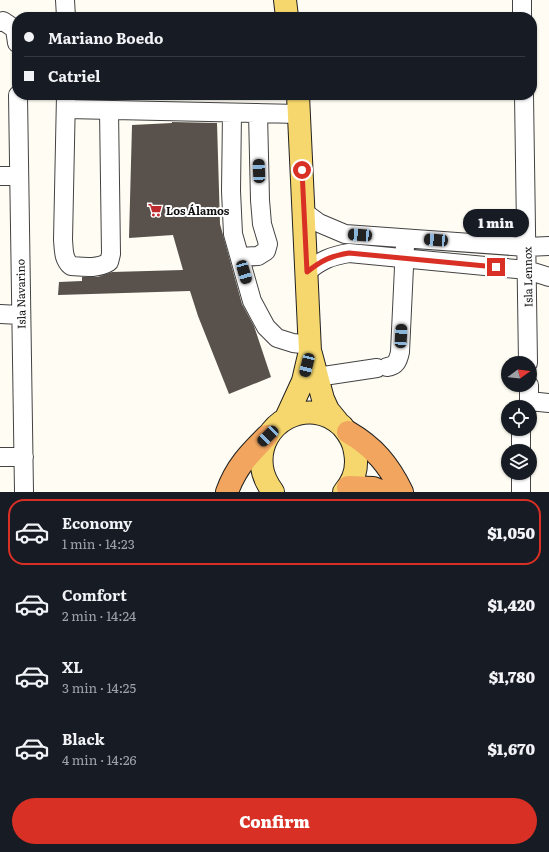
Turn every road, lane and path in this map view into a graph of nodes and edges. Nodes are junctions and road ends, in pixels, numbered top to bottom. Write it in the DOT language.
graph roads {
  1 [pos="66,0"];
  2 [pos="285,0"];
  3 [pos="295,0"];
  4 [pos="522,0"];
  5 [pos="66,12"];
  6 [pos="286,12"];
  7 [pos="296,12"];
  8 [pos="522,12"];
  9 [pos="18,100"];
  10 [pos="524,100"];
  11 [pos="66,102"];
  12 [pos="298,105"];
  13 [pos="109,110"];
  14 [pos="232,113"];
  15 [pos="258,113"];
  16 [pos="0,176"];
  17 [pos="18,176"];
  18 [pos="304,212"];
  19 [pos="406,238"];
  20 [pos="549,246"];
  21 [pos="526,247"];
  22 [pos="240,257"];
  23 [pos="404,257"];
  24 [pos="527,270"];
  25 [pos="307,272"];
  26 [pos="549,277"];
  27 [pos="0,314"];
  28 [pos="20,315"];
  29 [pos="310,348"];
  30 [pos="528,356"];
  31 [pos="317,377"];
  32 [pos="528,398"];
  33 [pos="549,403"];
  34 [pos="286,418"];
  35 [pos="342,427"];
  36 [pos="268,436"];
  37 [pos="0,457"];
  38 [pos="24,457"];
  39 [pos="521,480"];
  40 [pos="346,490"];
  41 [pos="24,492"];
  42 [pos="227,492"];
  43 [pos="273,492"];
  44 [pos="383,492"];
  45 [pos="402,492"];
  46 [pos="521,492"];
  1 -- 5 [label="street"];
  2 -- 6 [label="main road"];
  3 -- 7 [label="main road"];
  4 -- 8 [label="street"];
  9 -- 17 [label="street, Isla Navarino"];
  10 -- 21 [label="street, Isla Lennox"];
  11 -- 13 [label="street"];
  11 -- 13 [label="street"];
  12 -- 15 [label="street"];
  12 -- 18 [label="main road"];
  13 -- 14 [label="street"];
  14 -- 15 [label="street"];
  14 -- 22 [label="street"];
  15 -- 22 [label="street"];
  16 -- 17 [label="street"];
  17 -- 28 [label="street, Isla Navarino"];
  18 -- 19 [label="street"];
  18 -- 25 [label="main road"];
  19 -- 21 [label="street"];
  19 -- 23 [label="street"];
  20 -- 21 [label="street"];
  21 -- 24 [label="street, Isla Lennox"];
  22 -- 29 [label="street"];
  23 -- 24 [label="street"];
  23 -- 25 [label="street"];
  23 -- 31 [label="street"];
  24 -- 26 [label="street"];
  24 -- 30 [label="street, Isla Lennox"];
  25 -- 29 [label="main road"];
  27 -- 28 [label="street"];
  28 -- 38 [label="street, Isla Navarino"];
  29 -- 31 [label="main road"];
  29 -- 34 [label="main road"];
  31 -- 35 [label="main road"];
  32 -- 33 [label="street"];
  34 -- 35 [label="main road"];
  34 -- 36 [label="main road"];
  35 -- 40 [label="main road"];
  35 -- 45 [label="highway"];
  36 -- 42 [label="highway"];
  36 -- 43 [label="main road"];
  37 -- 38 [label="street"];
  38 -- 41 [label="street, Isla Navarino"];
  39 -- 46 [label="street"];
  40 -- 44 [label="highway"];
}
